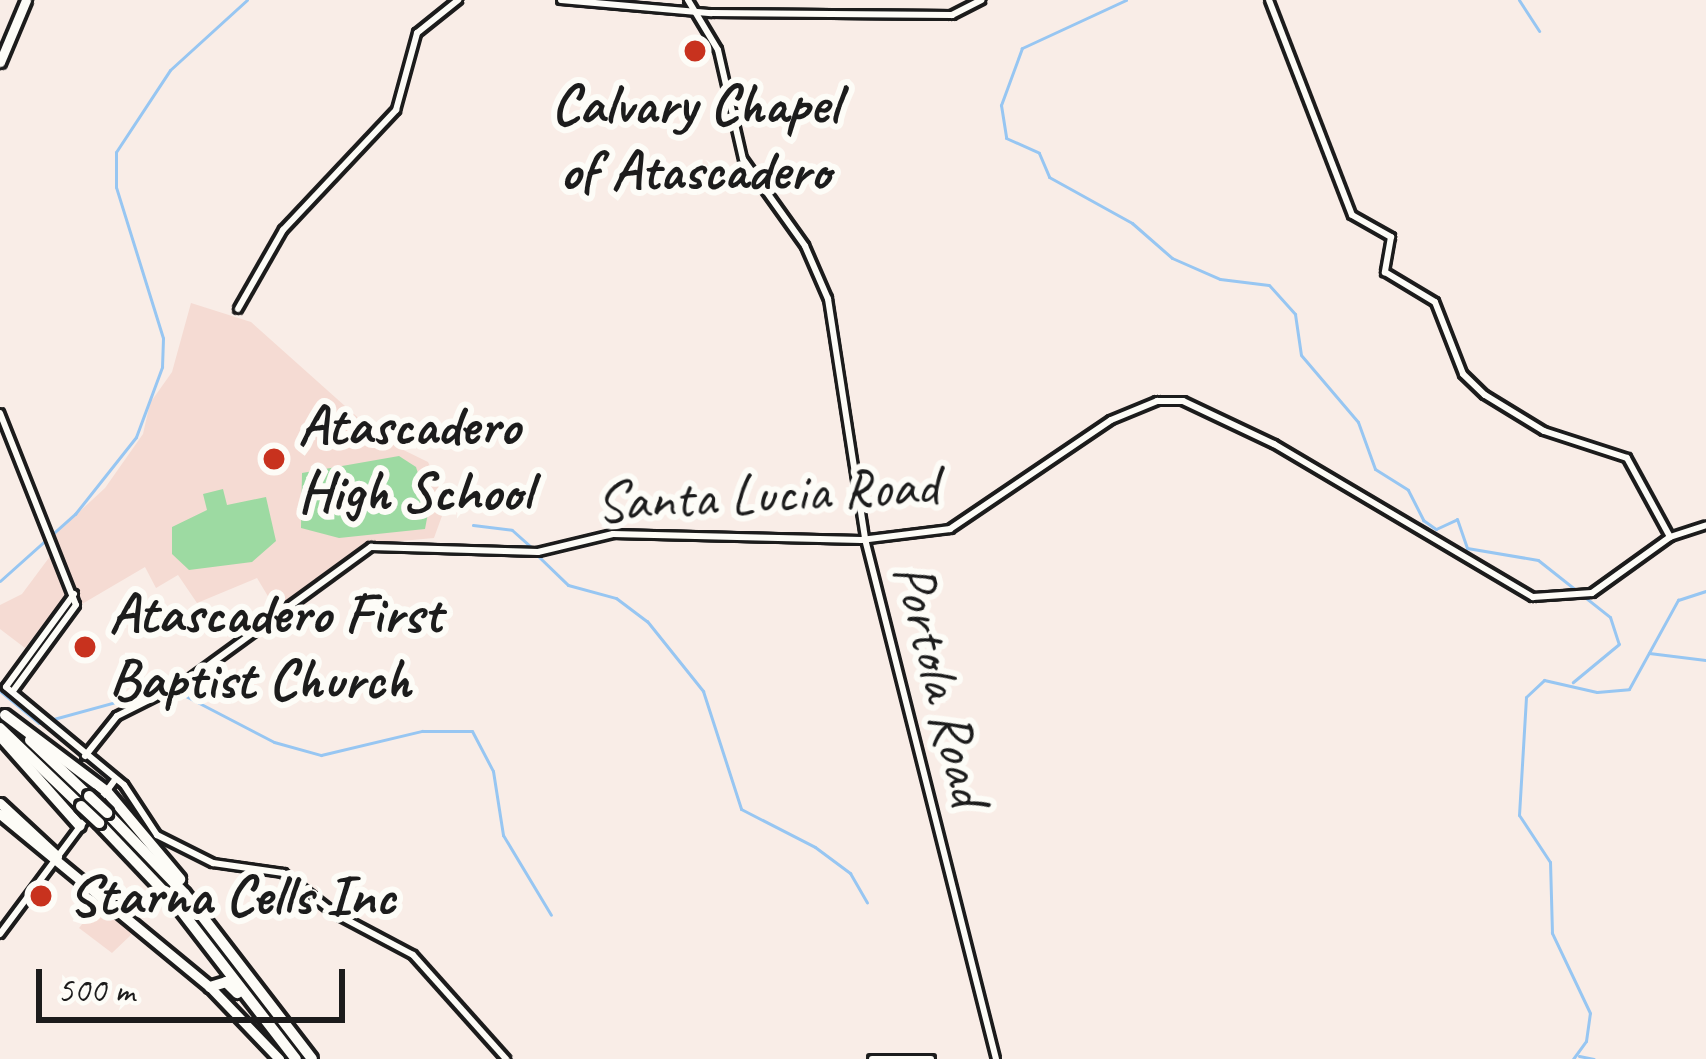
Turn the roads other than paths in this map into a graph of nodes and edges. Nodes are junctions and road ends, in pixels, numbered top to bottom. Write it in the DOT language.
graph roads {
  1 [pos="26,0"];
  2 [pos="458,0"];
  3 [pos="561,0"];
  4 [pos="688,0"];
  5 [pos="981,0"];
  6 [pos="1268,0"];
  7 [pos="693,11"];
  8 [pos="0,62"];
  9 [pos="238,309"];
  10 [pos="0,413"];
  11 [pos="1706,525"];
  12 [pos="1670,537"];
  13 [pos="865,539"];
  14 [pos="2,713"];
  15 [pos="0,732"];
  16 [pos="86,756"];
  17 [pos="110,786"];
  18 [pos="85,801"];
  19 [pos="0,802"];
  20 [pos="0,814"];
  21 [pos="102,818"];
  22 [pos="80,826"];
  23 [pos="57,856"];
  24 [pos="204,917"];
  25 [pos="0,931"];
  26 [pos="210,987"];
  27 [pos="260,1014"];
  28 [pos="279,1059"];
  29 [pos="296,1059"];
  30 [pos="312,1059"];
  31 [pos="506,1059"];
  32 [pos="872,1059"];
  33 [pos="931,1059"];
  34 [pos="996,1059"];
  1 -- 8 [label="main road"];
  2 -- 9 [label="street"];
  3 -- 7 [label="street"];
  4 -- 7 [label="street, Portola Road"];
  5 -- 7 [label="street"];
  6 -- 12 [label="street"];
  7 -- 13 [label="street, Portola Road"];
  10 -- 16 [label="street"];
  11 -- 12 [label="street, Santa Lucia Road"];
  12 -- 13 [label="street, Santa Lucia Road"];
  13 -- 16 [label="street, Santa Lucia Road"];
  13 -- 34 [label="street, Portola Road"];
  14 -- 17 [label="highway"];
  14 -- 18 [label="highway"];
  15 -- 18 [label="highway"];
  15 -- 22 [label="highway"];
  16 -- 17 [label="street"];
  17 -- 22 [label="street"];
  17 -- 24 [label="highway"];
  17 -- 31 [label="street"];
  18 -- 21 [label="highway, bridge"];
  19 -- 23 [label="main road"];
  20 -- 23 [label="main road"];
  21 -- 24 [label="highway"];
  21 -- 27 [label="highway"];
  22 -- 23 [label="street"];
  23 -- 25 [label="street"];
  23 -- 26 [label="main road"];
  24 -- 30 [label="highway"];
  26 -- 27 [label="highway"];
  26 -- 28 [label="main road"];
  27 -- 29 [label="highway"];
  32 -- 33 [label="street"];
}
